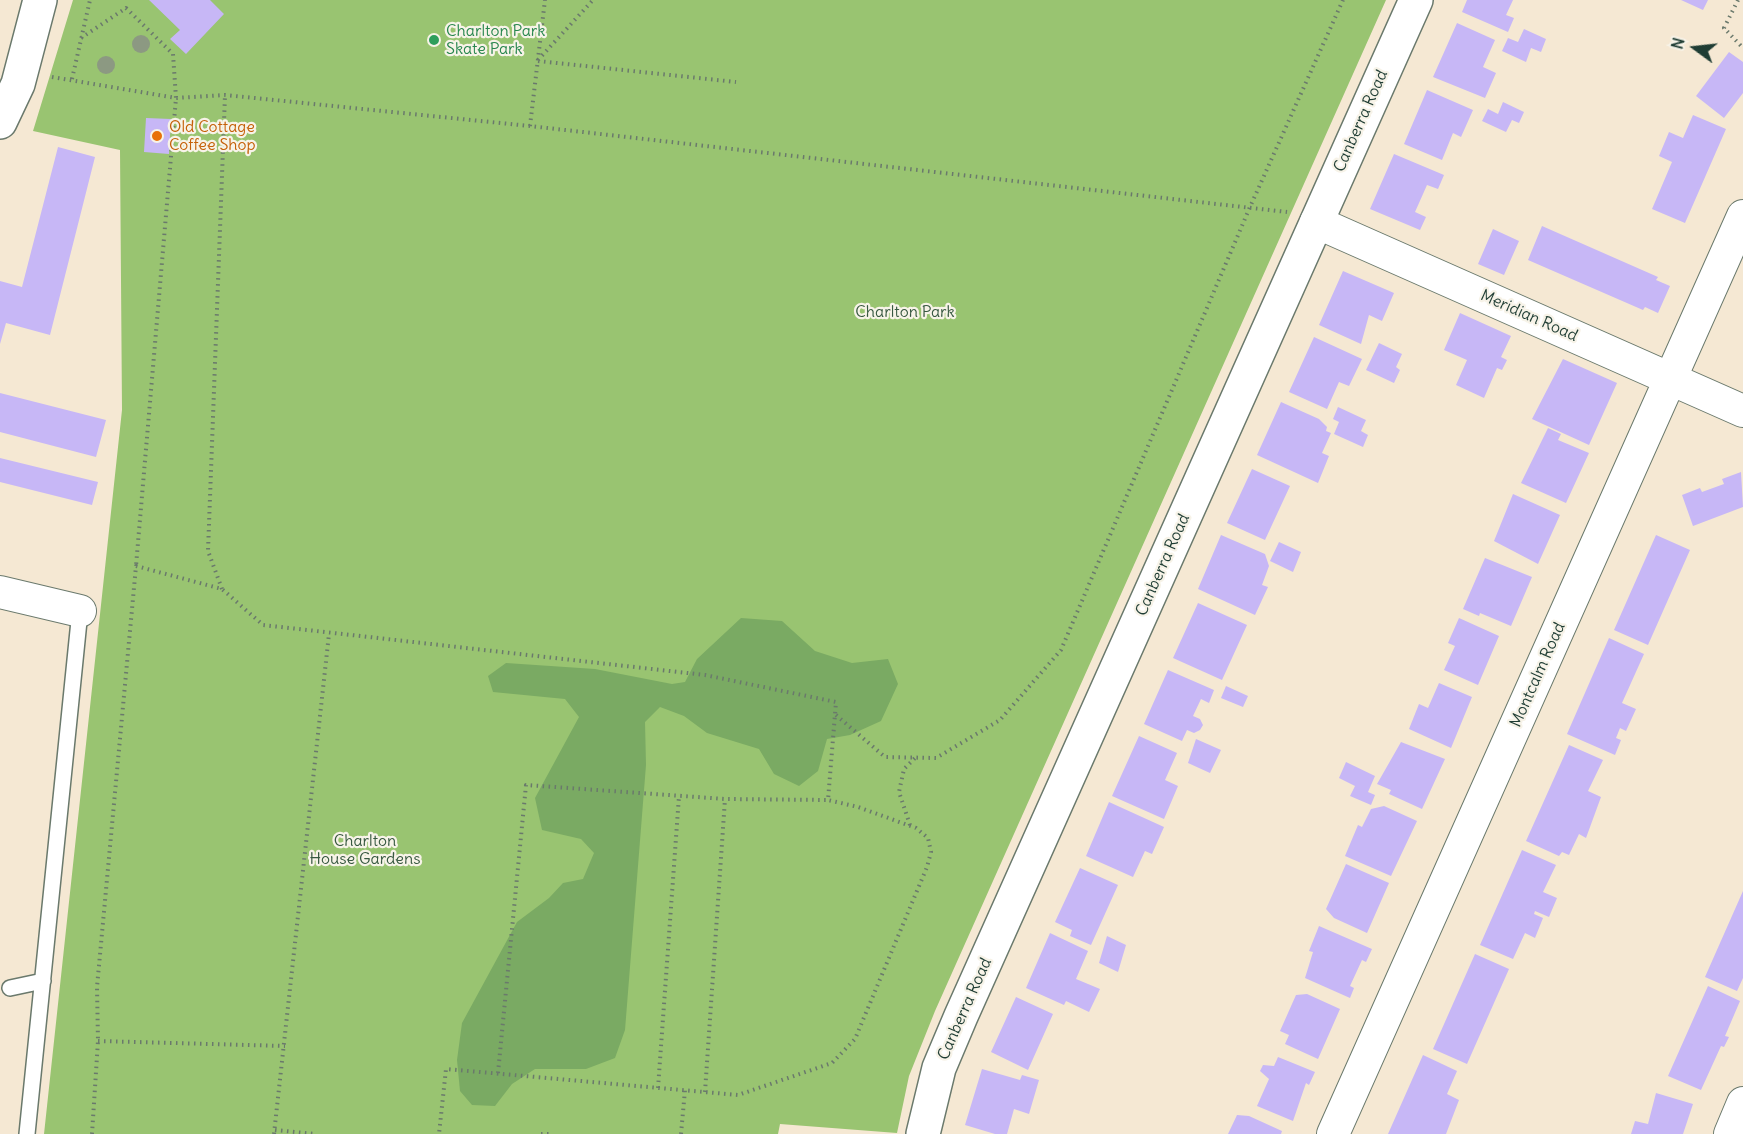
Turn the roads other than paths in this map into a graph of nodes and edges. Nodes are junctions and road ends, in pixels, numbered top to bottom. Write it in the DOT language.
graph roads {
  1 [pos="40,0"];
  2 [pos="1416,0"];
  3 [pos="21,79"];
  4 [pos="0,122"];
  5 [pos="1743,216"];
  6 [pos="1306,218"];
  7 [pos="1671,378"];
  8 [pos="1743,411"];
  9 [pos="0,592"];
  10 [pos="80,612"];
  11 [pos="43,981"];
  12 [pos="10,988"];
  13 [pos="1743,1103"];
  14 [pos="27,1134"];
  15 [pos="923,1134"];
  16 [pos="1333,1134"];
  17 [pos="1730,1134"];
  1 -- 3 [label="street"];
  2 -- 6 [label="street, Canberra Road"];
  3 -- 4 [label="street"];
  5 -- 7 [label="street, Montcalm Road"];
  6 -- 7 [label="street, Meridian Road"];
  6 -- 15 [label="street, Canberra Road"];
  7 -- 8 [label="street, Meridian Road"];
  7 -- 16 [label="street, Montcalm Road"];
  9 -- 10 [label="street"];
  10 -- 11 [label="lane"];
  11 -- 12 [label="lane"];
  11 -- 14 [label="lane"];
  13 -- 17 [label="street"];
}
